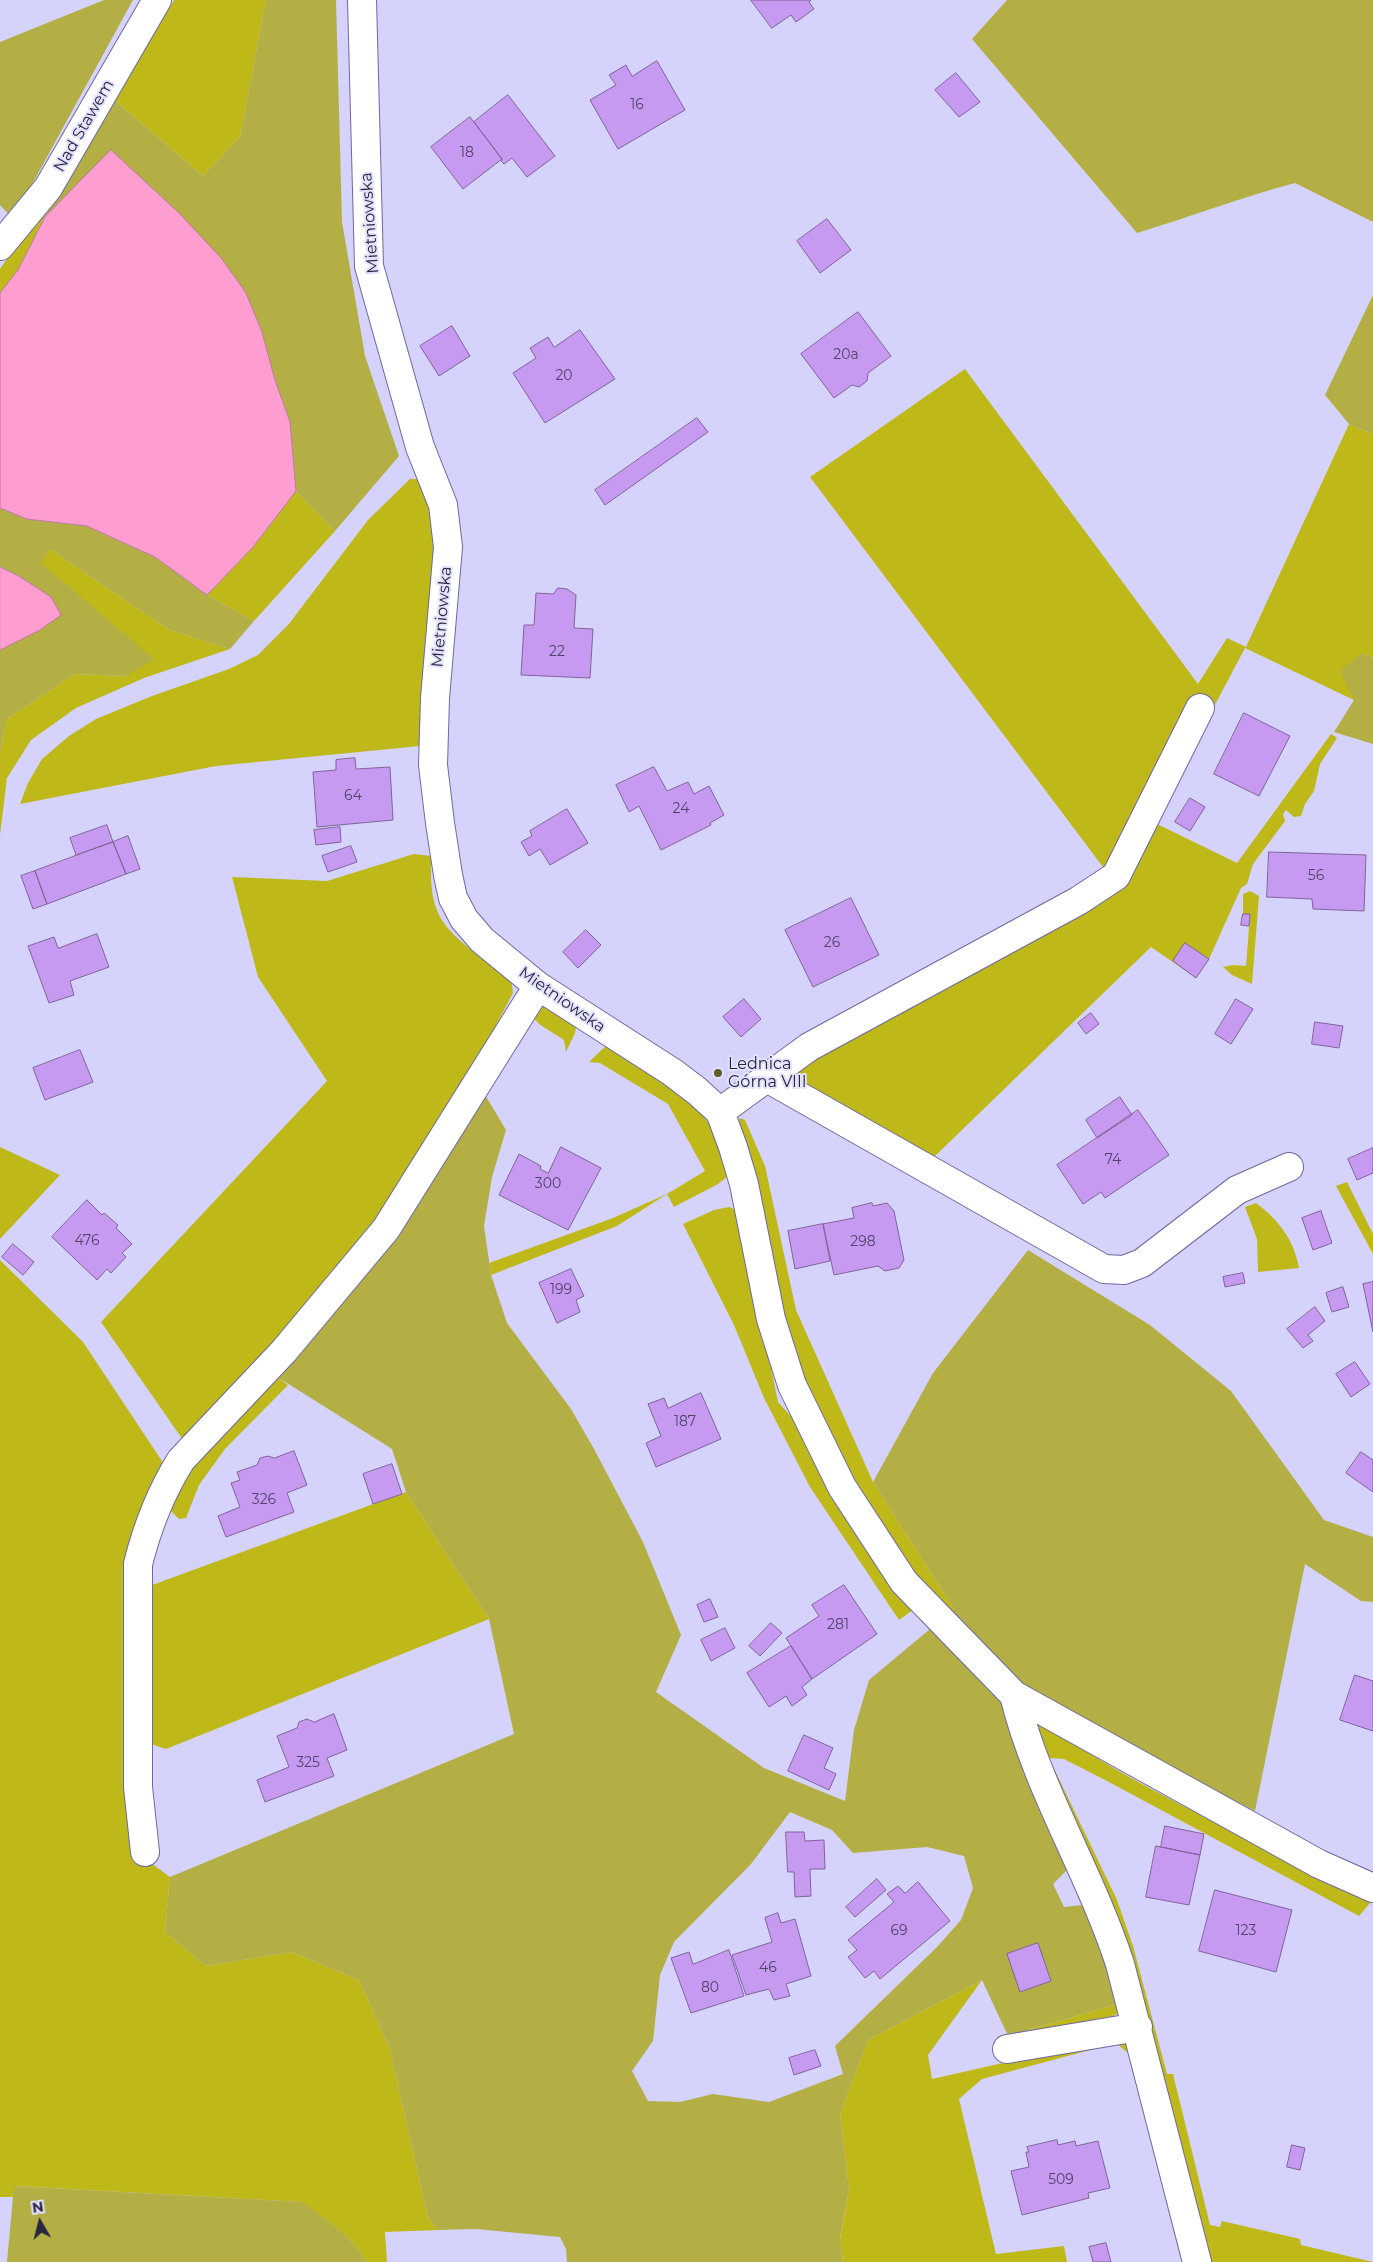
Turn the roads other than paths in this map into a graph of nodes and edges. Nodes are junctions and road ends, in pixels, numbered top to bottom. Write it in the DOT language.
graph roads {
  1 [pos="157,0"];
  2 [pos="362,0"];
  3 [pos="0,246"];
  4 [pos="1200,708"];
  5 [pos="538,986"];
  6 [pos="767,1078"];
  7 [pos="720,1112"];
  8 [pos="1289,1167"];
  9 [pos="1014,1695"];
  10 [pos="145,1852"];
  11 [pos="1373,1888"];
  12 [pos="1138,2027"];
  13 [pos="1007,2049"];
  14 [pos="1197,2262"];
  1 -- 3 [label="street, Nad Stawem"];
  2 -- 5 [label="street, Mietniowska"];
  4 -- 6 [label="street"];
  5 -- 7 [label="street, Mietniowska"];
  5 -- 10 [label="street"];
  6 -- 7 [label="street"];
  6 -- 8 [label="street"];
  7 -- 9 [label="street"];
  9 -- 11 [label="street"];
  9 -- 12 [label="street"];
  12 -- 13 [label="street"];
  12 -- 14 [label="street"];
}
